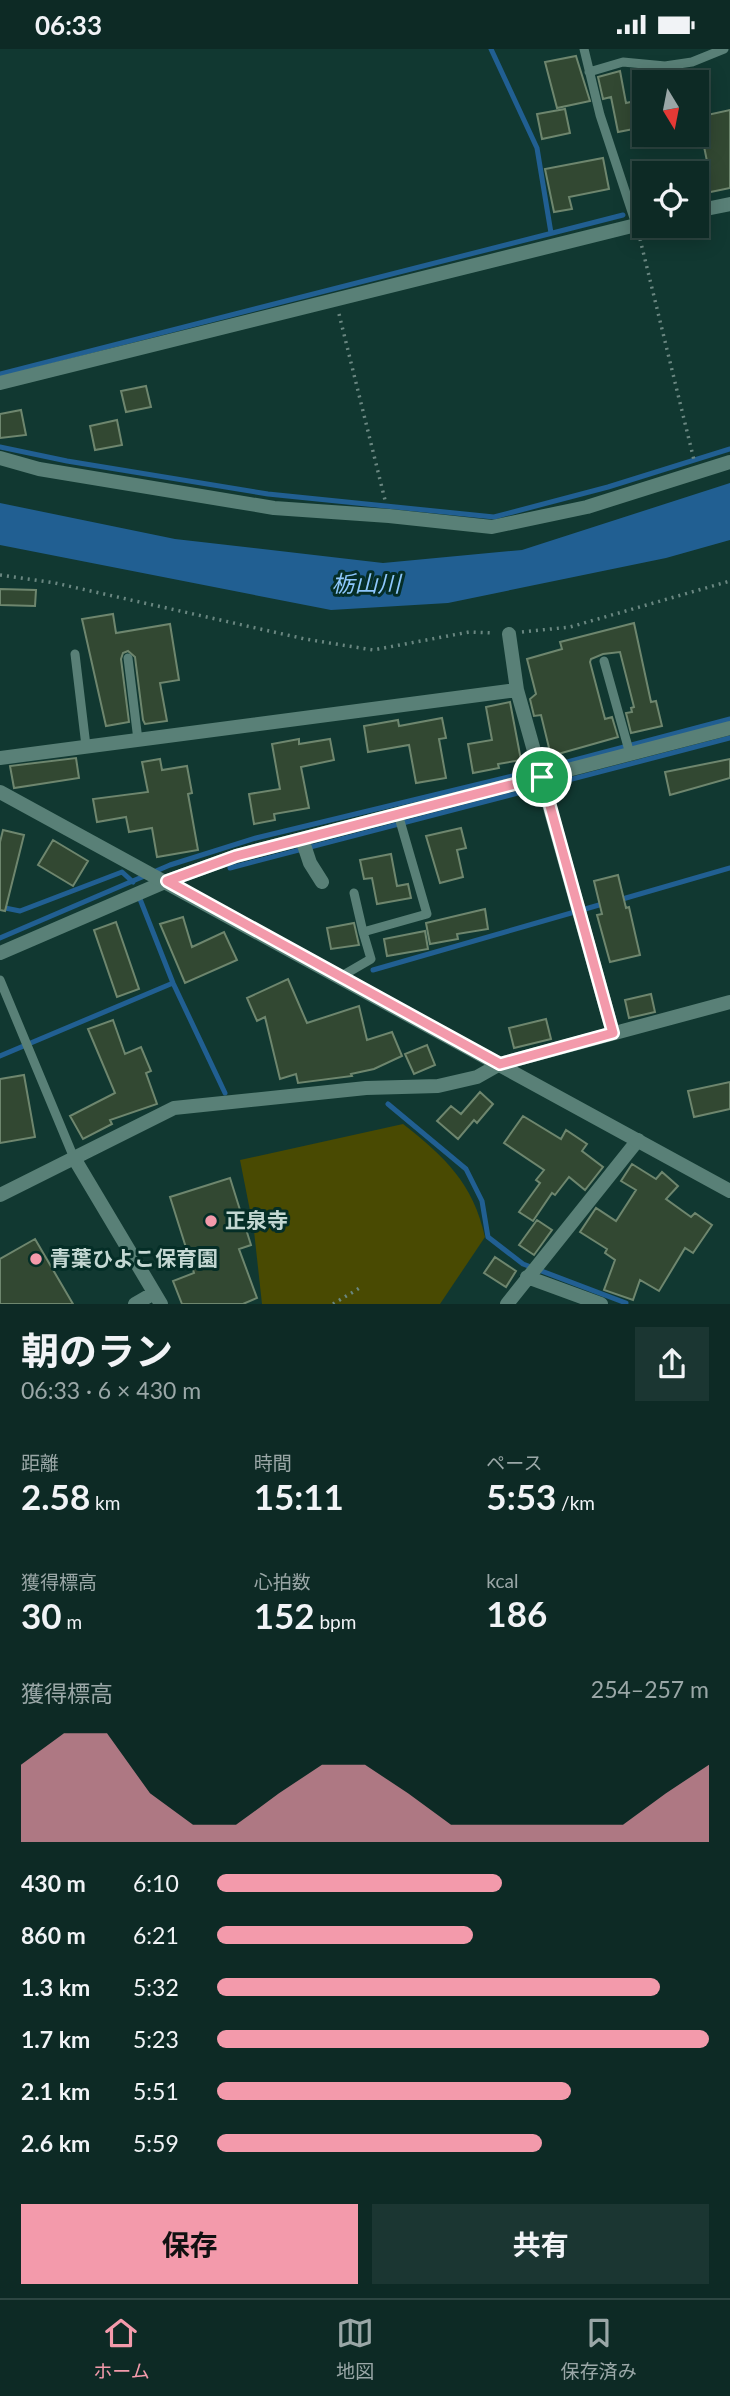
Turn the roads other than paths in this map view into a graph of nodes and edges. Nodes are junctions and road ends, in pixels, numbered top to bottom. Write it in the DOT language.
graph roads {
  1 [pos="584,49"];
  2 [pos="724,49"];
  3 [pos="589,72"];
  4 [pos="632,201"];
  5 [pos="730,204"];
  6 [pos="709,208"];
  7 [pos="632,225"];
  8 [pos="0,383"];
  9 [pos="0,458"];
  10 [pos="730,462"];
  11 [pos="509,634"];
  12 [pos="75,654"];
  13 [pos="128,658"];
  14 [pos="604,661"];
  15 [pos="517,690"];
  16 [pos="730,728"];
  17 [pos="138,740"];
  18 [pos="86,746"];
  19 [pos="631,754"];
  20 [pos="0,758"];
  21 [pos="541,773"];
  22 [pos="0,792"];
  23 [pos="0,802"];
  24 [pos="398,814"];
  25 [pos="302,839"];
  26 [pos="167,881"];
  27 [pos="322,882"];
  28 [pos="354,893"];
  29 [pos="363,932"];
  30 [pos="0,953"];
  31 [pos="340,977"];
  32 [pos="0,980"];
  33 [pos="730,1002"];
  34 [pos="613,1033"];
  35 [pos="500,1064"];
  36 [pos="638,1140"];
  37 [pos="74,1158"];
  38 [pos="730,1191"];
  39 [pos="0,1195"];
  40 [pos="527,1277"];
  41 [pos="157,1299"];
  42 [pos="135,1304"];
  43 [pos="507,1304"];
  44 [pos="601,1304"];
  1 -- 3 [label="lane"];
  2 -- 3 [label="lane"];
  3 -- 4 [label="lane"];
  5 -- 6 [label="street"];
  7 -- 8 [label="street"];
  9 -- 10 [label="street"];
  11 -- 15 [label="street"];
  12 -- 18 [label="lane"];
  13 -- 17 [label="lane"];
  14 -- 19 [label="lane"];
  15 -- 17 [label="street"];
  15 -- 21 [label="street"];
  16 -- 19 [label="street"];
  17 -- 18 [label="street"];
  18 -- 20 [label="street"];
  19 -- 21 [label="street"];
  21 -- 24 [label="street"];
  21 -- 34 [label="street"];
  22 -- 23 [label="lane"];
  22 -- 26 [label="street"];
  24 -- 25 [label="street"];
  24 -- 29 [label="lane"];
  25 -- 26 [label="street"];
  25 -- 27 [label="street"];
  26 -- 30 [label="street"];
  26 -- 31 [label="street"];
  28 -- 29 [label="lane"];
  29 -- 31 [label="lane"];
  31 -- 35 [label="street"];
  32 -- 37 [label="lane"];
  33 -- 34 [label="street"];
  34 -- 35 [label="street"];
  35 -- 36 [label="street"];
  35 -- 37 [label="street"];
  36 -- 38 [label="street"];
  36 -- 40 [label="street"];
  37 -- 39 [label="street"];
  37 -- 41 [label="street"];
  40 -- 43 [label="street"];
  40 -- 44 [label="street"];
  41 -- 42 [label="street"];
}
